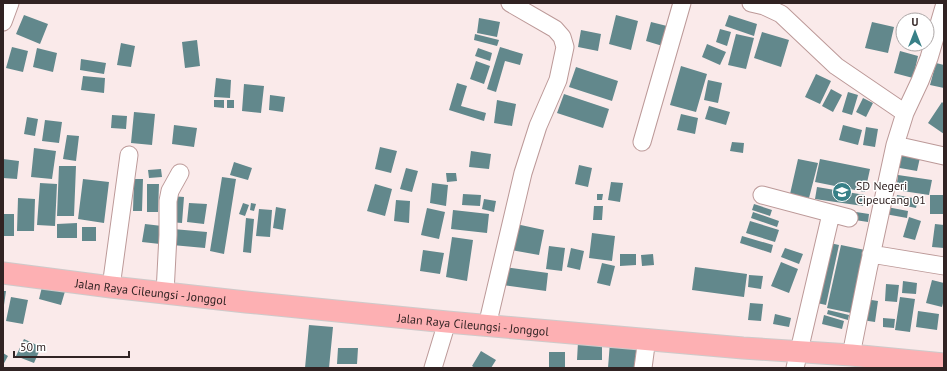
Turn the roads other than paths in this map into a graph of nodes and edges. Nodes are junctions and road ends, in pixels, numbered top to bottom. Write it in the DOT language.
graph roads {
  1 [pos="10,3"];
  2 [pos="510,3"];
  3 [pos="682,3"];
  4 [pos="751,3"];
  5 [pos="944,7"];
  6 [pos="3,22"];
  7 [pos="905,114"];
  8 [pos="642,142"];
  9 [pos="895,145"];
  10 [pos="129,155"];
  11 [pos="944,156"];
  12 [pos="180,173"];
  13 [pos="762,195"];
  14 [pos="830,214"];
  15 [pos="849,218"];
  16 [pos="871,254"];
  17 [pos="944,266"];
  18 [pos="3,273"];
  19 [pos="111,287"];
  20 [pos="165,293"];
  21 [pos="447,322"];
  22 [pos="487,326"];
  23 [pos="647,338"];
  24 [pos="852,355"];
  25 [pos="796,360"];
  26 [pos="944,364"];
  27 [pos="434,368"];
  28 [pos="644,368"];
  1 -- 6 [label="street"];
  2 -- 22 [label="street"];
  3 -- 8 [label="street"];
  4 -- 7 [label="street"];
  5 -- 7 [label="street"];
  7 -- 9 [label="street"];
  9 -- 11 [label="street"];
  9 -- 16 [label="street"];
  10 -- 19 [label="street"];
  12 -- 20 [label="street"];
  13 -- 14 [label="street"];
  14 -- 15 [label="street"];
  14 -- 25 [label="street"];
  16 -- 17 [label="street"];
  16 -- 24 [label="street"];
  18 -- 19 [label="main road, Jalan Raya Cileungsi - Jonggol"];
  19 -- 20 [label="main road, Jalan Raya Cileungsi - Jonggol"];
  20 -- 21 [label="main road, Jalan Raya Cileungsi - Jonggol"];
  21 -- 22 [label="main road, Jalan Raya Cileungsi - Jonggol"];
  21 -- 27 [label="street"];
  22 -- 23 [label="main road, Jalan Raya Cileungsi - Jonggol"];
  23 -- 25 [label="main road, Jalan Raya Cileungsi - Jonggol"];
  23 -- 28 [label="street"];
  24 -- 25 [label="main road, Jalan Raya Cileungsi - Jonggol"];
  24 -- 26 [label="main road, Jalan Raya Cileungsi - Jonggol"];
}
